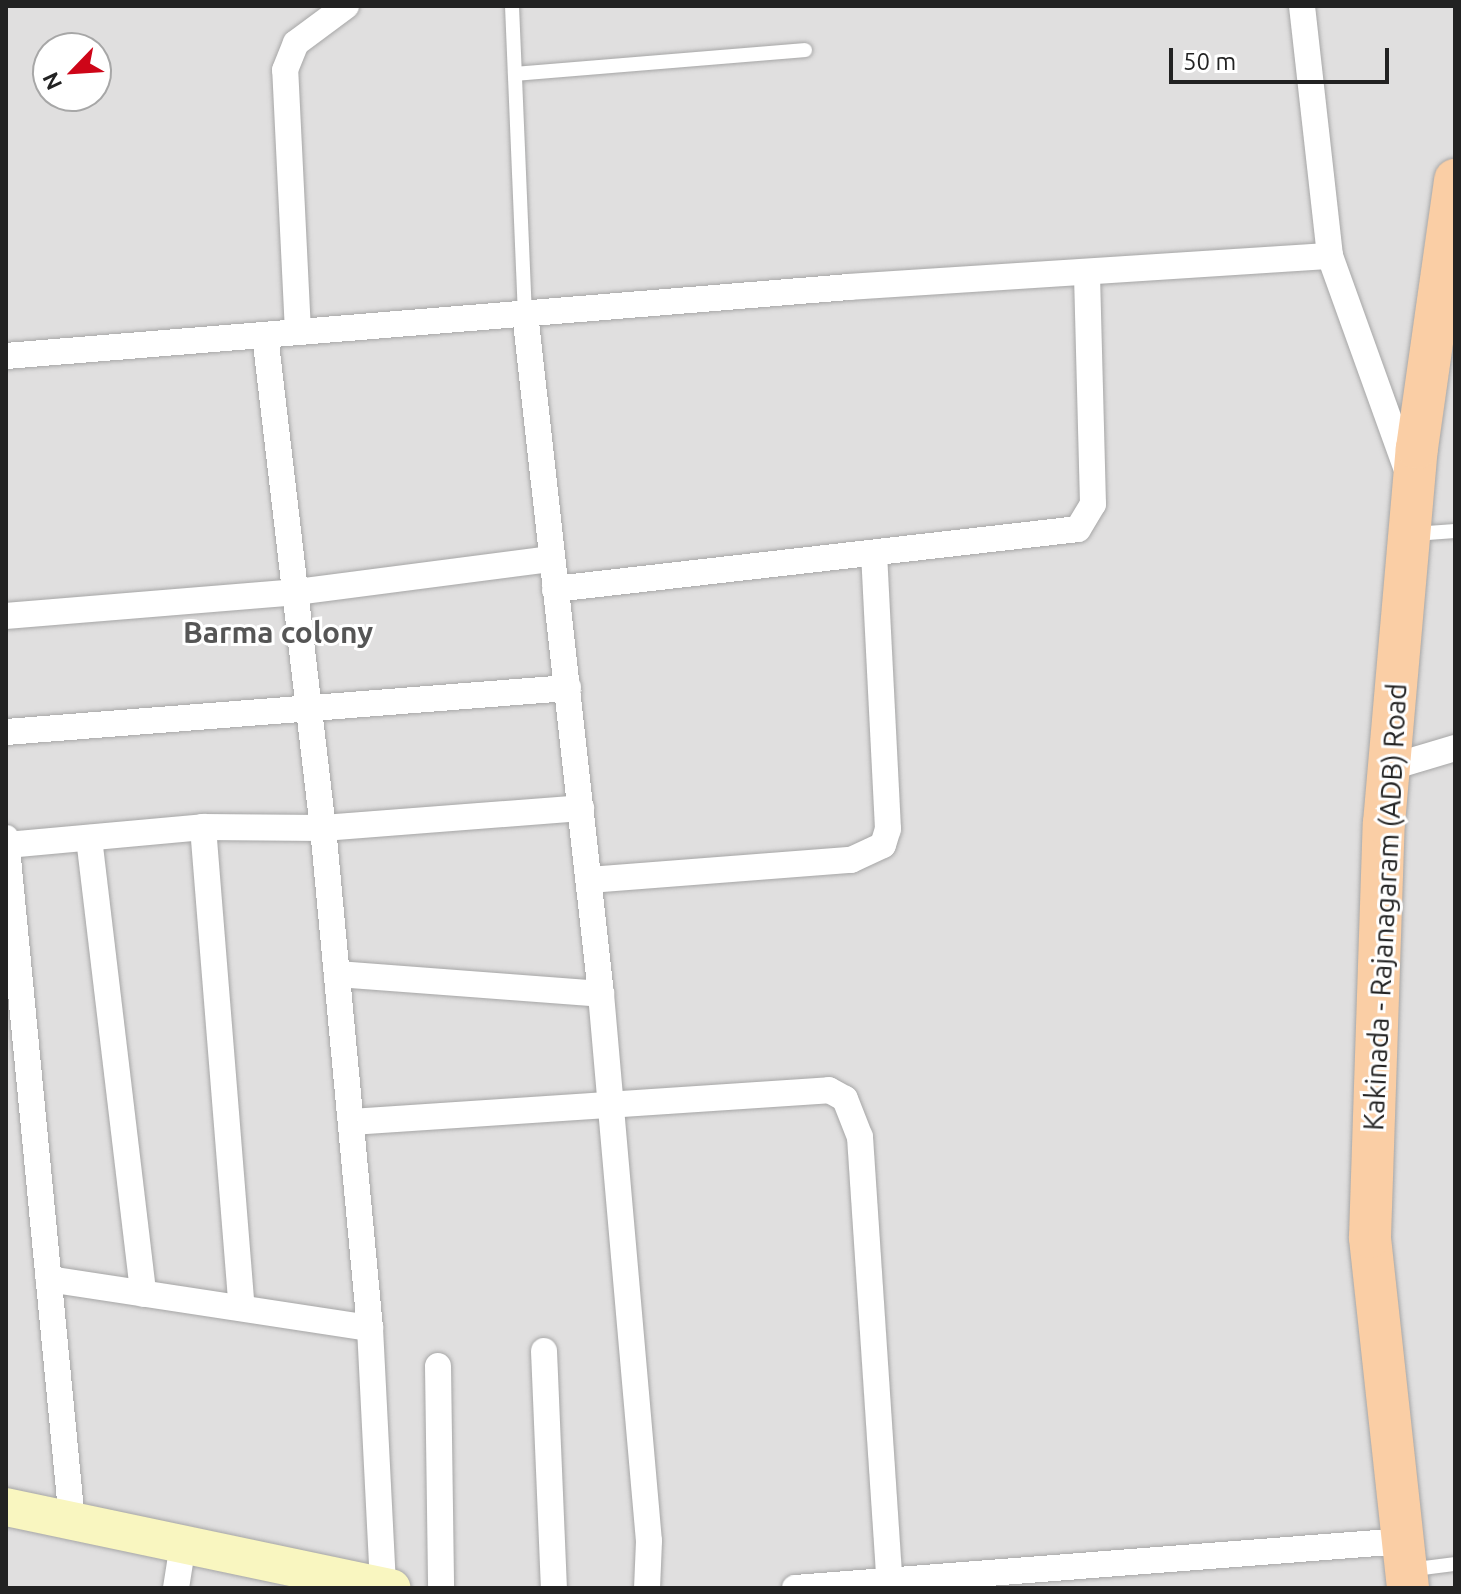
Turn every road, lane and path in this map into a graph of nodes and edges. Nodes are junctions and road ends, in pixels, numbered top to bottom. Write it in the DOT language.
graph roads {
  1 [pos="346,6"];
  2 [pos="512,6"];
  3 [pos="1302,6"];
  4 [pos="805,50"];
  5 [pos="515,74"];
  6 [pos="1455,180"];
  7 [pos="1330,256"];
  8 [pos="1087,272"];
  9 [pos="525,313"];
  10 [pos="298,332"];
  11 [pos="265,335"];
  12 [pos="6,356"];
  13 [pos="1414,488"];
  14 [pos="1455,531"];
  15 [pos="1410,534"];
  16 [pos="874,555"];
  17 [pos="552,559"];
  18 [pos="555,589"];
  19 [pos="297,592"];
  20 [pos="6,616"];
  21 [pos="568,688"];
  22 [pos="311,705"];
  23 [pos="6,732"];
  24 [pos="1455,748"];
  25 [pos="1388,768"];
  26 [pos="581,808"];
  27 [pos="203,827"];
  28 [pos="323,828"];
  29 [pos="6,838"];
  30 [pos="89,838"];
  31 [pos="7,845"];
  32 [pos="589,880"];
  33 [pos="337,974"];
  34 [pos="601,994"];
  35 [pos="611,1102"];
  36 [pos="351,1122"];
  37 [pos="49,1279"];
  38 [pos="143,1294"];
  39 [pos="242,1307"];
  40 [pos="370,1328"];
  41 [pos="544,1351"];
  42 [pos="438,1366"];
  43 [pos="6,1507"];
  44 [pos="72,1521"];
  45 [pos="183,1544"];
  46 [pos="1455,1564"];
  47 [pos="1405,1567"];
  48 [pos="889,1577"];
  49 [pos="388,1587"];
  50 [pos="176,1588"];
  51 [pos="441,1588"];
  52 [pos="554,1588"];
  53 [pos="647,1588"];
  54 [pos="795,1588"];
  1 -- 10 [label="street"];
  2 -- 5 [label="lane"];
  3 -- 7 [label="street"];
  4 -- 5 [label="lane"];
  5 -- 9 [label="lane"];
  6 -- 13 [label="main road, Kakinada - Rajanagaram (ADB) Road"];
  7 -- 8 [label="street"];
  7 -- 13 [label="street"];
  8 -- 9 [label="street"];
  8 -- 16 [label="street"];
  9 -- 10 [label="street"];
  9 -- 17 [label="street"];
  10 -- 11 [label="street"];
  11 -- 12 [label="street"];
  11 -- 19 [label="street"];
  13 -- 15 [label="main road, Kakinada - Rajanagaram (ADB) Road"];
  14 -- 15 [label="lane"];
  15 -- 25 [label="main road, Kakinada - Rajanagaram (ADB) Road"];
  16 -- 18 [label="street"];
  16 -- 32 [label="street"];
  17 -- 18 [label="street"];
  17 -- 19 [label="street"];
  18 -- 21 [label="street"];
  19 -- 20 [label="street"];
  19 -- 22 [label="street"];
  21 -- 22 [label="street"];
  21 -- 26 [label="street"];
  22 -- 23 [label="street"];
  22 -- 28 [label="street"];
  24 -- 25 [label="street"];
  25 -- 47 [label="main road, Kakinada - Rajanagaram (ADB) Road"];
  26 -- 28 [label="street"];
  26 -- 32 [label="street"];
  27 -- 28 [label="street"];
  27 -- 30 [label="street"];
  27 -- 39 [label="street"];
  28 -- 33 [label="street"];
  29 -- 31 [label="street"];
  30 -- 31 [label="street"];
  30 -- 38 [label="street"];
  31 -- 37 [label="street"];
  32 -- 34 [label="street"];
  33 -- 34 [label="street"];
  33 -- 36 [label="street"];
  34 -- 35 [label="street"];
  35 -- 36 [label="street"];
  35 -- 48 [label="street"];
  35 -- 53 [label="street"];
  36 -- 40 [label="street"];
  37 -- 38 [label="street"];
  37 -- 44 [label="street"];
  38 -- 39 [label="street"];
  39 -- 40 [label="street"];
  40 -- 49 [label="street"];
  41 -- 52 [label="street"];
  42 -- 51 [label="street"];
  43 -- 44 [label="main road"];
  44 -- 45 [label="main road"];
  45 -- 49 [label="main road"];
  45 -- 50 [label="street"];
  46 -- 47 [label="lane"];
  47 -- 48 [label="street"];
  48 -- 54 [label="street"];
}
